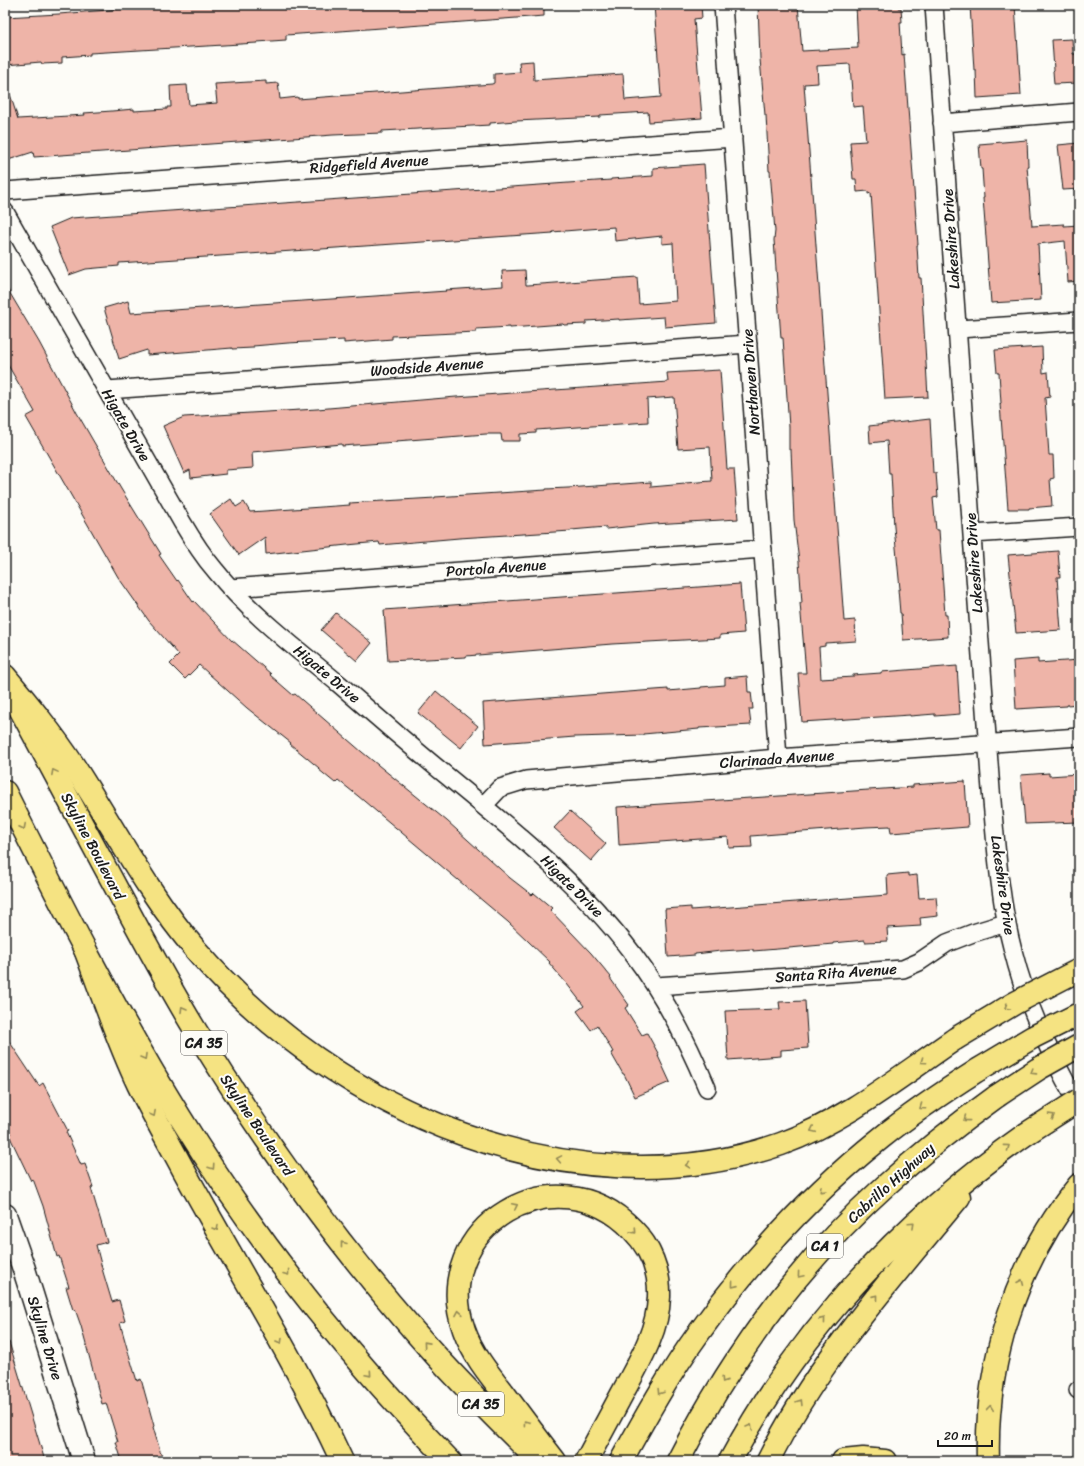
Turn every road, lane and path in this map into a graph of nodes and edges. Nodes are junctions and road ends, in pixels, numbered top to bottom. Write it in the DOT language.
graph roads {
  1 [pos="723,5"];
  2 [pos="934,5"];
  3 [pos="1079,112"];
  4 [pos="942,123"];
  5 [pos="733,138"];
  6 [pos="5,191"];
  7 [pos="5,212"];
  8 [pos="1079,321"];
  9 [pos="958,329"];
  10 [pos="748,344"];
  11 [pos="107,390"];
  12 [pos="1079,527"];
  13 [pos="972,534"];
  14 [pos="763,549"];
  15 [pos="230,588"];
  16 [pos="5,676"];
  17 [pos="5,680"];
  18 [pos="1079,737"];
  19 [pos="988,744"];
  20 [pos="778,758"];
  21 [pos="5,792"];
  22 [pos="484,806"];
  23 [pos="1006,923"];
  24 [pos="85,949"];
  25 [pos="1079,970"];
  26 [pos="656,986"];
  27 [pos="1079,1014"];
  28 [pos="1079,1046"];
  29 [pos="707,1088"];
  30 [pos="1079,1100"];
  31 [pos="1079,1105"];
  32 [pos="989,1160"];
  33 [pos="1077,1188"];
  34 [pos="5,1216"];
  35 [pos="548,1459"];
  36 [pos="84,1461"];
  37 [pos="342,1461"];
  38 [pos="450,1461"];
  39 [pos="586,1461"];
  40 [pos="621,1461"];
  41 [pos="678,1461"];
  42 [pos="730,1461"];
  43 [pos="768,1461"];
  44 [pos="843,1461"];
  45 [pos="885,1461"];
  46 [pos="988,1461"];
  1 -- 5 [label="street, Northaven Drive"];
  2 -- 4 [label="street, Lakeshire Drive"];
  3 -- 4 [label="street"];
  4 -- 9 [label="street, Lakeshire Drive"];
  5 -- 6 [label="street, Ridgefield Avenue"];
  5 -- 10 [label="street, Northaven Drive"];
  7 -- 11 [label="street, Higate Drive"];
  8 -- 9 [label="street"];
  9 -- 13 [label="street, Lakeshire Drive"];
  10 -- 11 [label="street, Woodside Avenue"];
  10 -- 14 [label="street, Northaven Drive"];
  11 -- 15 [label="street, Higate Drive"];
  12 -- 13 [label="street"];
  13 -- 19 [label="street, Lakeshire Drive"];
  14 -- 15 [label="street, Portola Avenue"];
  14 -- 20 [label="street, Northaven Drive"];
  15 -- 22 [label="street, Higate Drive"];
  25 -- 16 [label="main road, one-way, bridge"];
  35 -- 17 [label="main road, Skyline Boulevard / CA 35, one-way"];
  18 -- 19 [label="street, Clarinada Avenue"];
  19 -- 20 [label="street, Clarinada Avenue"];
  19 -- 23 [label="street, Lakeshire Drive"];
  20 -- 22 [label="street, Clarinada Avenue"];
  21 -- 24 [label="main road, one-way"];
  22 -- 26 [label="street, Higate Drive"];
  23 -- 26 [label="street, Santa Rita Avenue"];
  23 -- 31 [label="street, Lakeshire Drive"];
  24 -- 37 [label="main road, one-way"];
  24 -- 38 [label="main road, one-way"];
  26 -- 29 [label="street, Higate Drive"];
  27 -- 40 [label="main road, one-way, bridge"];
  28 -- 41 [label="main road, Cabrillo Highway / CA 1, one-way, bridge"];
  32 -- 30 [label="main road, one-way, bridge"];
  42 -- 32 [label="main road, one-way"];
  43 -- 32 [label="main road, one-way"];
  46 -- 33 [label="main road, one-way"];
  34 -- 36 [label="street, Skyline Drive"];
  35 -- 39 [label="main road, one-way"];
  44 -- 45 [label="main road"];
}
